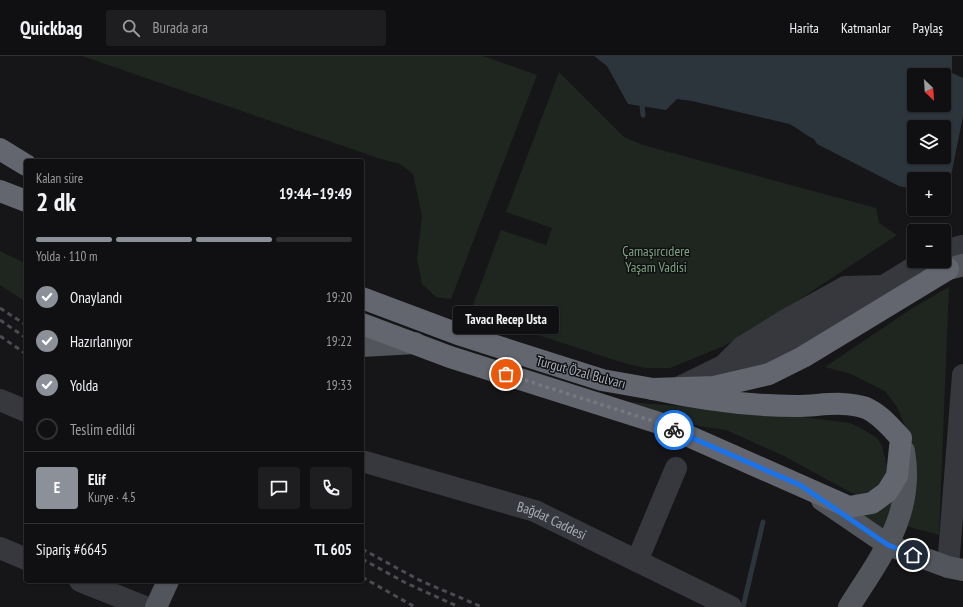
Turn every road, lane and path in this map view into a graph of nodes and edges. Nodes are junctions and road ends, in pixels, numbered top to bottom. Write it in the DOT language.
graph roads {
  1 [pos="0,149"];
  2 [pos="24,164"];
  3 [pos="0,191"];
  4 [pos="24,199"];
  5 [pos="963,246"];
  6 [pos="952,262"];
  7 [pos="913,268"];
  8 [pos="364,299"];
  9 [pos="364,325"];
  10 [pos="416,343"];
  11 [pos="364,346"];
  12 [pos="963,375"];
  13 [pos="680,388"];
  14 [pos="653,389"];
  15 [pos="0,400"];
  16 [pos="962,401"];
  17 [pos="24,410"];
  18 [pos="901,438"];
  19 [pos="364,462"];
  20 [pos="676,468"];
  21 [pos="800,485"];
  22 [pos="888,545"];
  23 [pos="0,548"];
  24 [pos="24,558"];
  25 [pos="637,561"];
  26 [pos="956,568"];
  27 [pos="85,583"];
  28 [pos="167,583"];
  29 [pos="181,583"];
  30 [pos="145,607"];
  31 [pos="156,607"];
  32 [pos="171,607"];
  33 [pos="731,607"];
  34 [pos="849,607"];
  1 -- 2 [label="highway"];
  3 -- 4 [label="highway"];
  5 -- 6 [label="street"];
  6 -- 13 [label="highway, Turgut Özal Bulvarı"];
  7 -- 13 [label="street"];
  8 -- 14 [label="highway, Turgut Özal Bulvarı"];
  9 -- 10 [label="highway, Turgut Özal Bulvarı"];
  10 -- 11 [label="main road"];
  10 -- 21 [label="highway, Turgut Özal Bulvarı"];
  12 -- 16 [label="street"];
  13 -- 14 [label="highway, Turgut Özal Bulvarı"];
  14 -- 18 [label="highway"];
  15 -- 17 [label="street"];
  16 -- 26 [label="street"];
  18 -- 21 [label="highway, Turgut Özal Bulvarı"];
  18 -- 22 [label="main road"];
  19 -- 25 [label="street, Bağdat Caddesi"];
  20 -- 25 [label="street"];
  21 -- 22 [label="main road"];
  22 -- 26 [label="main road"];
  22 -- 34 [label="main road"];
  23 -- 24 [label="street"];
  25 -- 33 [label="street, Bağdat Caddesi"];
  27 -- 30 [label="street"];
  28 -- 31 [label="main road"];
  29 -- 32 [label="main road"];
}
